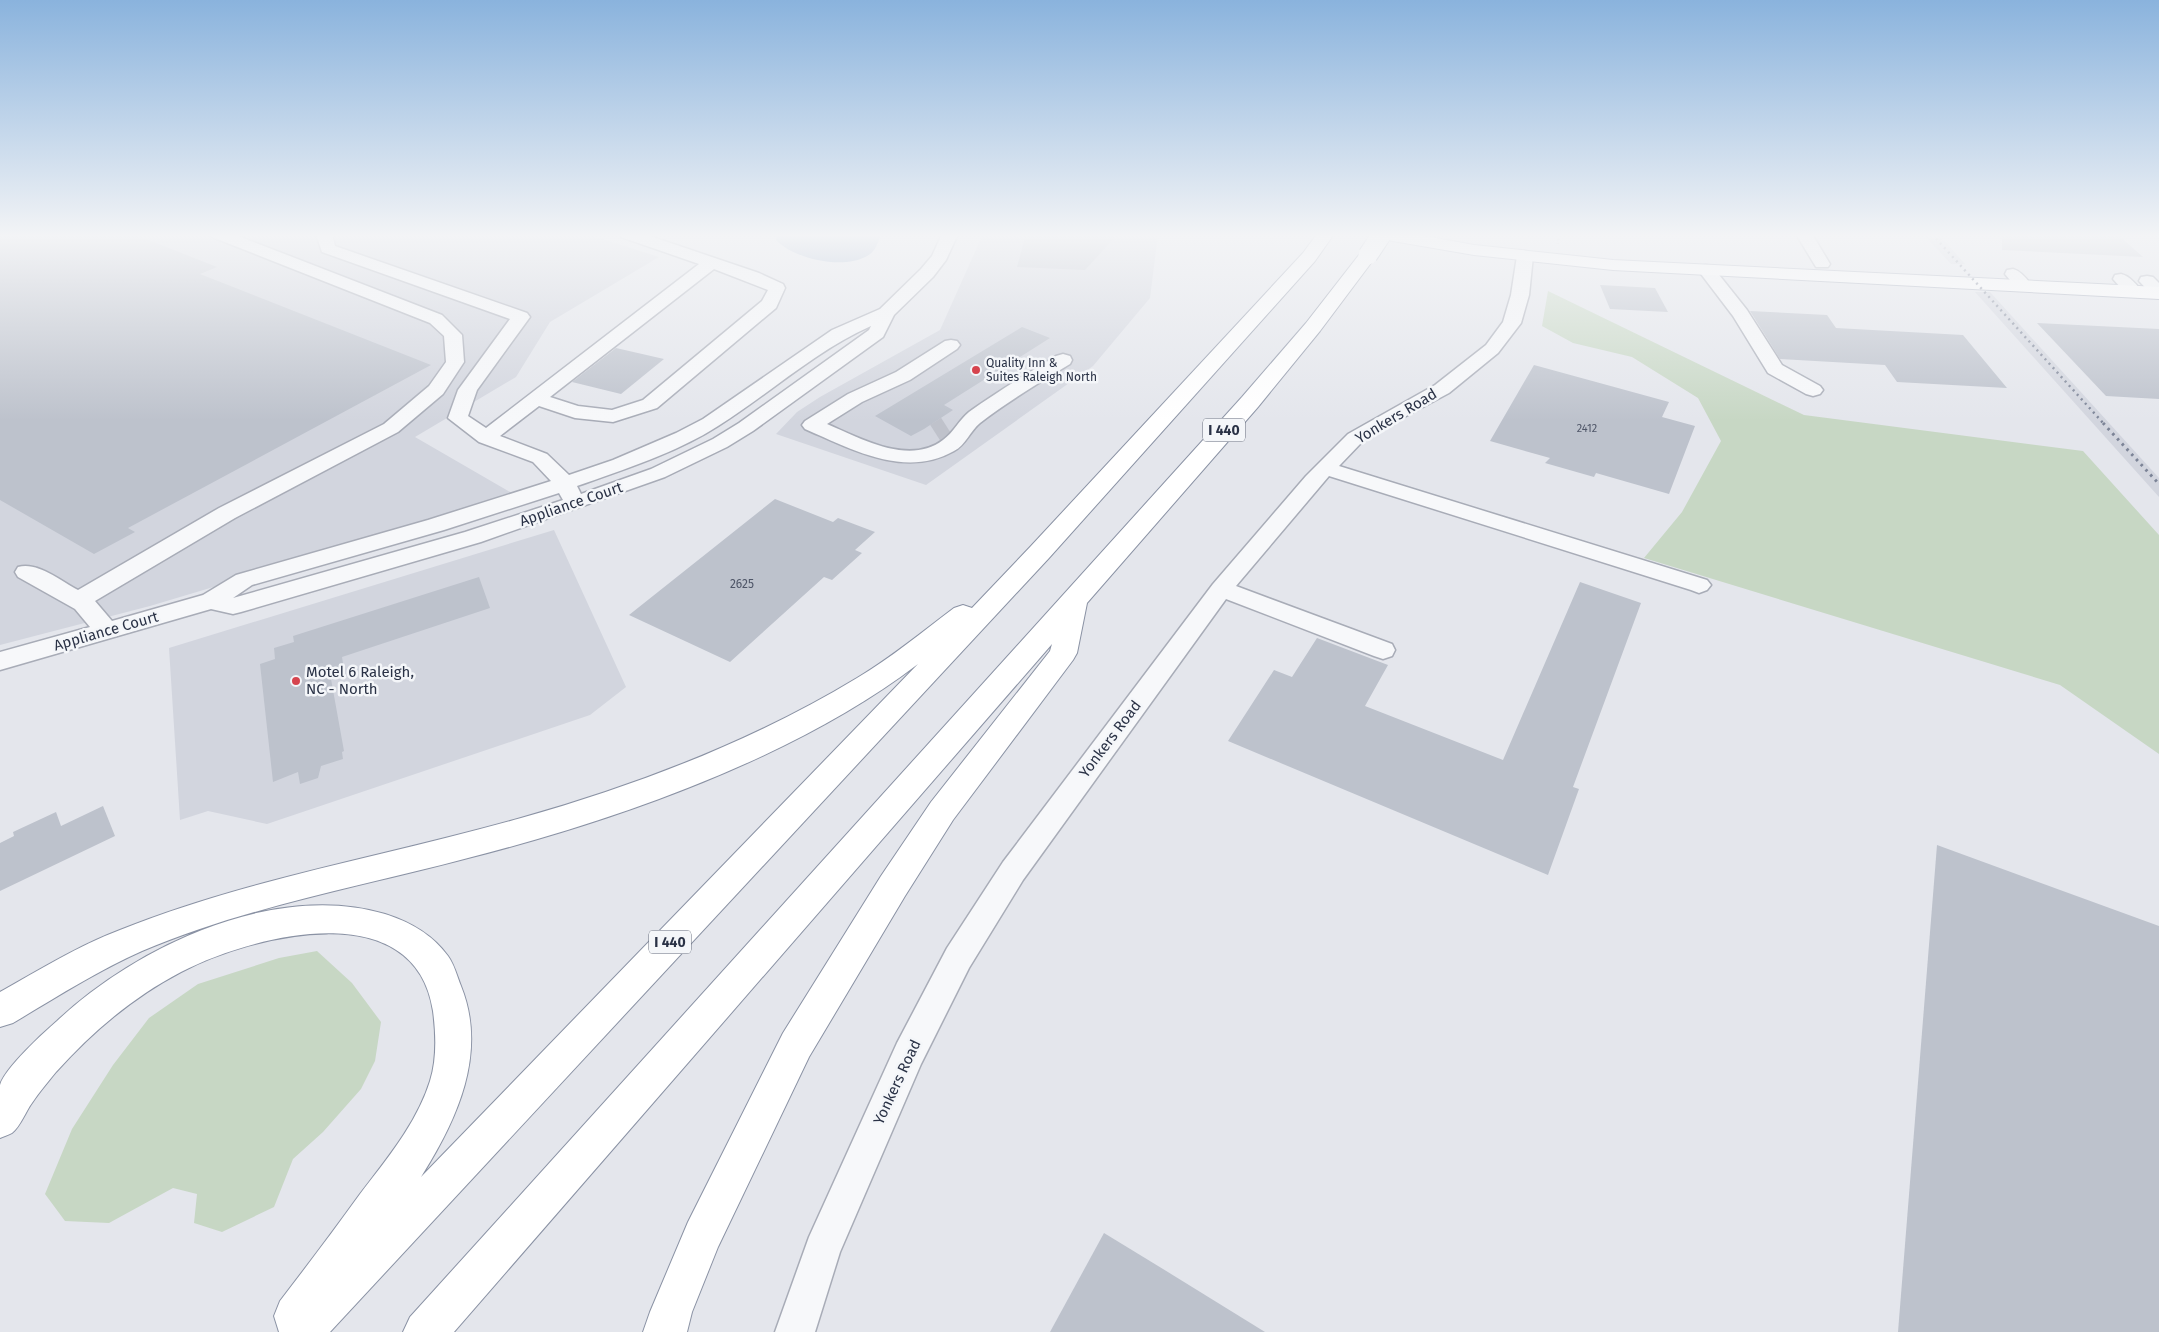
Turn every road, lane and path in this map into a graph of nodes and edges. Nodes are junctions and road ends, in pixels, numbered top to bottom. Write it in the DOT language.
graph roads {
  1 [pos="380,296"];
  2 [pos="462,296"];
  3 [pos="668,296"];
  4 [pos="773,296"];
  5 [pos="903,296"];
  6 [pos="1271,296"];
  7 [pos="1337,296"];
  8 [pos="1520,296"];
  9 [pos="1727,296"];
  10 [pos="886,313"];
  11 [pos="951,345"];
  12 [pos="1062,360"];
  13 [pos="1813,390"];
  14 [pos="536,399"];
  15 [pos="967,423"];
  16 [pos="486,438"];
  17 [pos="938,438"];
  18 [pos="1325,468"];
  19 [pos="565,483"];
  20 [pos="576,503"];
  21 [pos="1040,552"];
  22 [pos="26,572"];
  23 [pos="1699,585"];
  24 [pos="1222,589"];
  25 [pos="1074,600"];
  26 [pos="78,601"];
  27 [pos="211,601"];
  28 [pos="106,631"];
  29 [pos="1383,650"];
  30 [pos="0,660"];
  31 [pos="0,1011"];
  32 [pos="0,1119"];
  33 [pos="284,1332"];
  34 [pos="301,1332"];
  35 [pos="425,1332"];
  36 [pos="665,1332"];
  37 [pos="795,1332"];
  1 -- 26 [label="street"];
  2 -- 16 [label="street"];
  3 -- 14 [label="street"];
  4 -- 14 [label="street"];
  5 -- 10 [label="street, Appliance Court"];
  6 -- 21 [label="main road, I 440"];
  7 -- 25 [label="main road, I 440, bridge"];
  8 -- 18 [label="street, Yonkers Road"];
  9 -- 13 [label="street"];
  10 -- 19 [label="street, Appliance Court"];
  10 -- 20 [label="street, Appliance Court"];
  11 -- 17 [label="street"];
  12 -- 15 [label="street"];
  14 -- 16 [label="street"];
  15 -- 17 [label="street"];
  15 -- 17 [label="street"];
  16 -- 19 [label="street"];
  18 -- 23 [label="street"];
  18 -- 24 [label="street, Yonkers Road"];
  19 -- 20 [label="street"];
  19 -- 27 [label="street, Appliance Court"];
  20 -- 27 [label="street, Appliance Court"];
  21 -- 31 [label="main road"];
  21 -- 34 [label="main road, I 440"];
  22 -- 26 [label="street"];
  24 -- 29 [label="street"];
  24 -- 37 [label="street, Yonkers Road"];
  25 -- 35 [label="main road, I 440"];
  25 -- 36 [label="main road"];
  26 -- 28 [label="street"];
  27 -- 28 [label="street, Appliance Court"];
  28 -- 30 [label="street, Appliance Court"];
  32 -- 33 [label="main road"];
}
